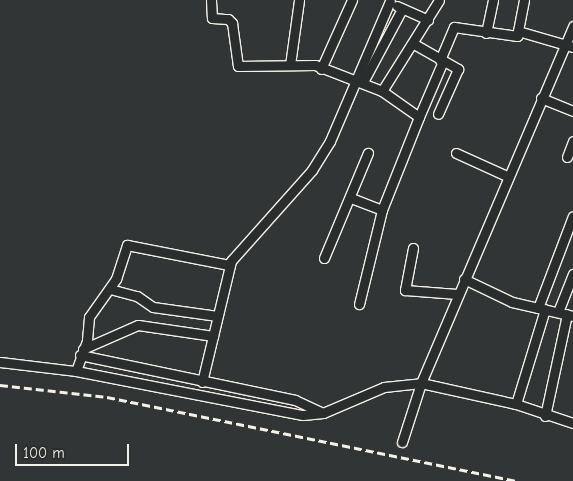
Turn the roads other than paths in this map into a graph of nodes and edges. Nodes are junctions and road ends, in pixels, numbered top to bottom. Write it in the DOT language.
graph roads {
  1 [pos="211,0"];
  2 [pos="299,0"];
  3 [pos="352,0"];
  4 [pos="390,0"];
  5 [pos="438,0"];
  6 [pos="493,0"];
  7 [pos="524,0"];
  8 [pos="402,9"];
  9 [pos="428,20"];
  10 [pos="573,26"];
  11 [pos="518,31"];
  12 [pos="486,33"];
  13 [pos="414,44"];
  14 [pos="569,45"];
  15 [pos="442,60"];
  16 [pos="290,65"];
  17 [pos="321,69"];
  18 [pos="359,80"];
  19 [pos="382,91"];
  20 [pos="541,98"];
  21 [pos="573,111"];
  22 [pos="438,114"];
  23 [pos="419,117"];
  24 [pos="573,140"];
  25 [pos="368,153"];
  26 [pos="456,154"];
  27 [pos="567,157"];
  28 [pos="507,176"];
  29 [pos="351,198"];
  30 [pos="382,210"];
  31 [pos="573,216"];
  32 [pos="412,248"];
  33 [pos="324,258"];
  34 [pos="230,265"];
  35 [pos="573,274"];
  36 [pos="464,279"];
  37 [pos="110,289"];
  38 [pos="457,294"];
  39 [pos="359,304"];
  40 [pos="541,308"];
  41 [pos="566,314"];
  42 [pos="217,316"];
  43 [pos="213,336"];
  44 [pos="82,352"];
  45 [pos="0,362"];
  46 [pos="76,371"];
  47 [pos="202,382"];
  48 [pos="421,383"];
  49 [pos="516,404"];
  50 [pos="323,413"];
  51 [pos="545,416"];
  52 [pos="573,423"];
  53 [pos="402,442"];
  1 -- 16 [label="street"];
  2 -- 16 [label="street"];
  3 -- 17 [label="street"];
  4 -- 8 [label="street"];
  4 -- 18 [label="street"];
  5 -- 9 [label="street"];
  6 -- 12 [label="street"];
  7 -- 11 [label="street"];
  8 -- 9 [label="street"];
  8 -- 18 [label="street"];
  9 -- 13 [label="street"];
  10 -- 14 [label="street"];
  11 -- 12 [label="street"];
  11 -- 14 [label="street"];
  12 -- 15 [label="street"];
  13 -- 15 [label="street"];
  13 -- 19 [label="street"];
  14 -- 20 [label="street"];
  15 -- 22 [label="street"];
  15 -- 23 [label="street"];
  16 -- 17 [label="street"];
  17 -- 18 [label="street"];
  18 -- 19 [label="street"];
  18 -- 34 [label="street"];
  19 -- 23 [label="street"];
  20 -- 21 [label="street"];
  20 -- 28 [label="street"];
  23 -- 30 [label="street"];
  24 -- 27 [label="street"];
  25 -- 29 [label="street"];
  26 -- 28 [label="street"];
  28 -- 36 [label="street"];
  29 -- 30 [label="street"];
  29 -- 33 [label="street"];
  30 -- 39 [label="street"];
  31 -- 40 [label="street"];
  32 -- 38 [label="street"];
  34 -- 37 [label="street"];
  34 -- 42 [label="street"];
  35 -- 41 [label="street"];
  36 -- 38 [label="street"];
  36 -- 40 [label="street"];
  37 -- 42 [label="street"];
  37 -- 44 [label="street"];
  38 -- 48 [label="street"];
  40 -- 41 [label="street"];
  40 -- 49 [label="street"];
  41 -- 51 [label="street"];
  42 -- 43 [label="street"];
  43 -- 44 [label="street"];
  43 -- 47 [label="street"];
  44 -- 46 [label="street"];
  44 -- 47 [label="street"];
  45 -- 46 [label="street"];
  46 -- 50 [label="street"];
  47 -- 50 [label="street"];
  48 -- 49 [label="street"];
  48 -- 50 [label="street"];
  48 -- 53 [label="street"];
  49 -- 51 [label="street"];
  51 -- 52 [label="street"];
}
